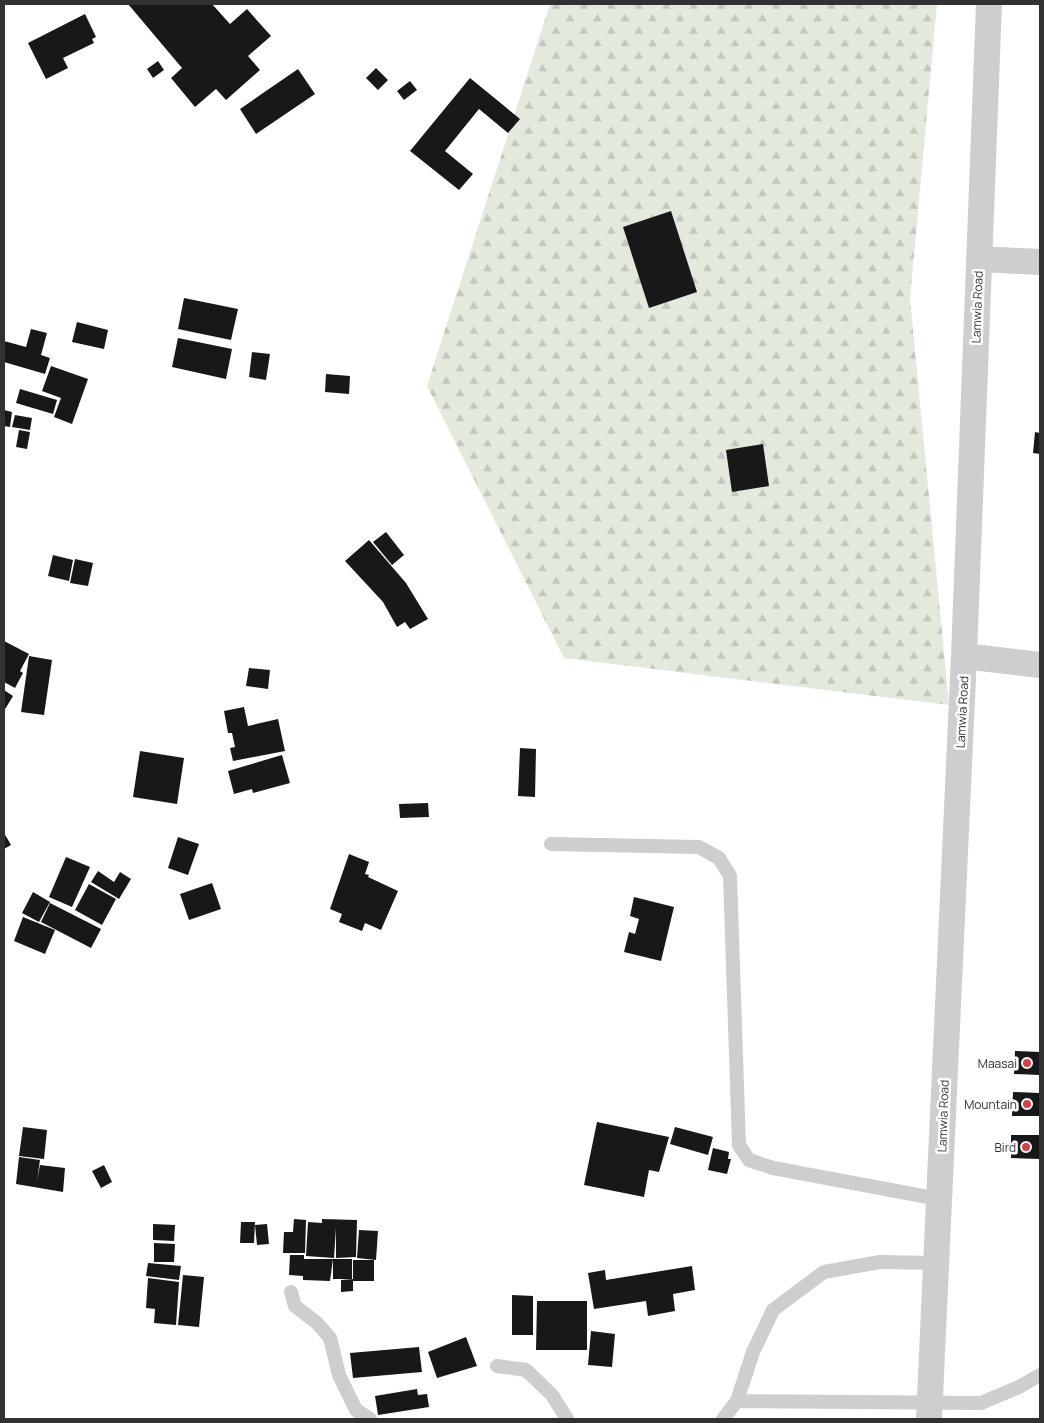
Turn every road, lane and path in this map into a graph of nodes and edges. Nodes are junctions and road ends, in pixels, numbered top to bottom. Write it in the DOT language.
graph roads {
  1 [pos="989,4"];
  2 [pos="979,259"];
  3 [pos="1040,262"];
  4 [pos="964,656"];
  5 [pos="1040,665"];
  6 [pos="551,844"];
  7 [pos="939,1198"];
  8 [pos="936,1262"];
  9 [pos="291,1292"];
  10 [pos="497,1366"];
  11 [pos="1040,1375"];
  12 [pos="738,1401"];
  13 [pos="929,1412"];
  14 [pos="370,1419"];
  15 [pos="567,1419"];
  16 [pos="723,1419"];
  1 -- 2 [label="street, Lamwia Road"];
  2 -- 3 [label="street"];
  2 -- 4 [label="street, Lamwia Road"];
  4 -- 5 [label="street"];
  4 -- 7 [label="street, Lamwia Road"];
  6 -- 7 [label="lane"];
  7 -- 8 [label="street, Lamwia Road"];
  8 -- 12 [label="lane"];
  8 -- 13 [label="street, Lamwia Road"];
  9 -- 14 [label="lane"];
  10 -- 15 [label="lane"];
  11 -- 13 [label="lane"];
  12 -- 13 [label="lane"];
  12 -- 16 [label="lane"];
}
